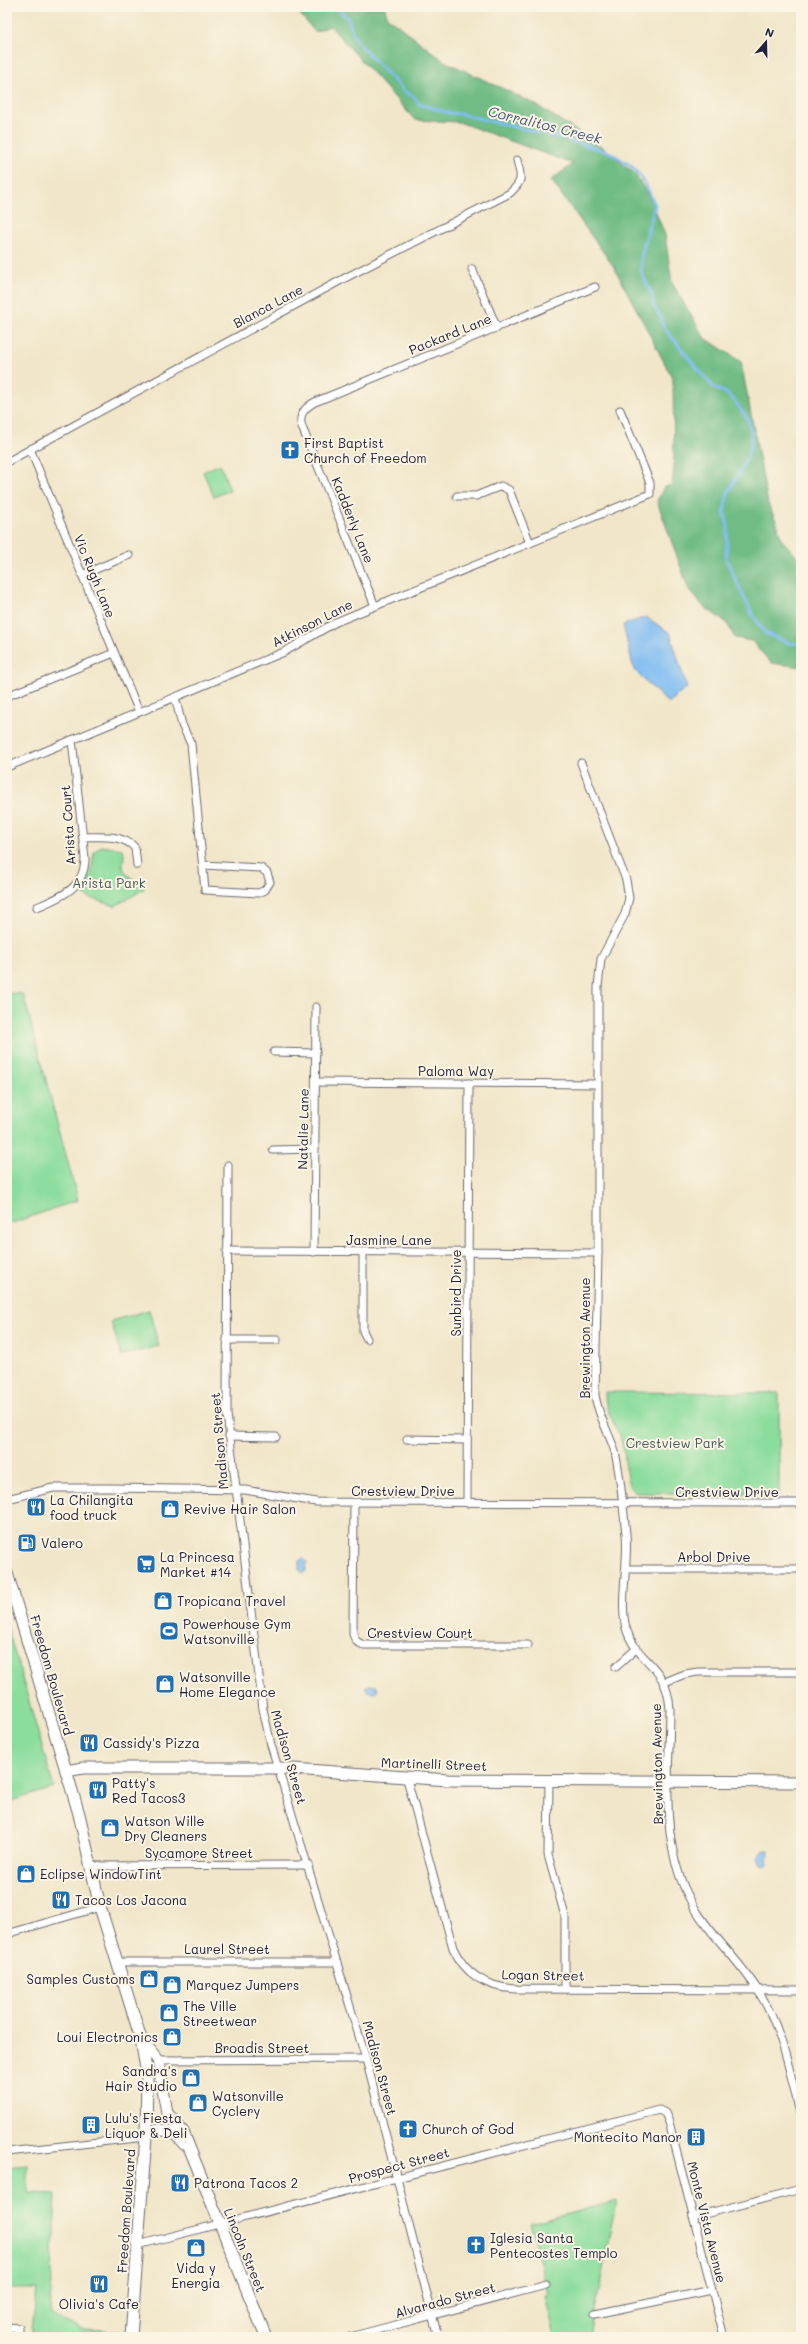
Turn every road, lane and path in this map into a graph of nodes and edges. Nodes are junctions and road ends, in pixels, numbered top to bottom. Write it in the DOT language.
graph roads {
  1 [pos="517,160"];
  2 [pos="472,269"];
  3 [pos="595,287"];
  4 [pos="497,328"];
  5 [pos="315,402"];
  6 [pos="620,410"];
  7 [pos="30,448"];
  8 [pos="7,462"];
  9 [pos="457,496"];
  10 [pos="530,543"];
  11 [pos="129,555"];
  12 [pos="82,575"];
  13 [pos="375,606"];
  14 [pos="114,653"];
  15 [pos="7,696"];
  16 [pos="176,697"];
  17 [pos="139,712"];
  18 [pos="72,740"];
  19 [pos="581,763"];
  20 [pos="7,767"];
  21 [pos="83,837"];
  22 [pos="137,865"];
  23 [pos="203,865"];
  24 [pos="37,907"];
  25 [pos="316,1007"];
  26 [pos="274,1052"];
  27 [pos="316,1053"];
  28 [pos="316,1082"];
  29 [pos="468,1083"];
  30 [pos="597,1084"];
  31 [pos="314,1149"];
  32 [pos="273,1150"];
  33 [pos="228,1165"];
  34 [pos="227,1251"];
  35 [pos="314,1252"];
  36 [pos="363,1253"];
  37 [pos="468,1253"];
  38 [pos="598,1253"];
  39 [pos="367,1339"];
  40 [pos="227,1340"];
  41 [pos="277,1340"];
  42 [pos="229,1436"];
  43 [pos="276,1437"];
  44 [pos="407,1439"];
  45 [pos="466,1440"];
  46 [pos="235,1490"];
  47 [pos="7,1499"];
  48 [pos="354,1502"];
  49 [pos="467,1503"];
  50 [pos="622,1503"];
  51 [pos="801,1503"];
  52 [pos="626,1569"];
  53 [pos="801,1569"];
  54 [pos="7,1573"];
  55 [pos="528,1645"];
  56 [pos="637,1648"];
  57 [pos="616,1667"];
  58 [pos="801,1672"];
  59 [pos="665,1682"];
  60 [pos="279,1768"];
  61 [pos="66,1771"];
  62 [pos="407,1778"];
  63 [pos="669,1780"];
  64 [pos="548,1781"];
  65 [pos="801,1782"];
  66 [pos="308,1865"];
  67 [pos="90,1866"];
  68 [pos="100,1907"];
  69 [pos="7,1934"];
  70 [pos="116,1962"];
  71 [pos="338,1962"];
  72 [pos="565,1988"];
  73 [pos="757,1989"];
  74 [pos="801,1990"];
  75 [pos="141,2039"];
  76 [pos="366,2059"];
  77 [pos="158,2060"];
  78 [pos="167,2113"];
  79 [pos="665,2113"];
  80 [pos="801,2116"];
  81 [pos="146,2134"];
  82 [pos="189,2151"];
  83 [pos="7,2152"];
  84 [pos="397,2178"];
  85 [pos="801,2189"];
  86 [pos="693,2217"];
  87 [pos="219,2224"];
  88 [pos="138,2245"];
  89 [pos="546,2285"];
  90 [pos="712,2290"];
  91 [pos="595,2314"];
  92 [pos="433,2316"];
  93 [pos="7,2327"];
  94 [pos="19,2337"];
  95 [pos="131,2337"];
  96 [pos="266,2337"];
  97 [pos="350,2337"];
  98 [pos="438,2337"];
  99 [pos="724,2337"];
  1 -- 7 [label="street, Blanca Lane"];
  2 -- 4 [label="street"];
  3 -- 4 [label="street, Packard Lane"];
  4 -- 5 [label="street, Packard Lane"];
  5 -- 13 [label="street, Kadderly Lane"];
  6 -- 10 [label="street, Atkinson Lane"];
  7 -- 8 [label="street, Blanca Lane"];
  7 -- 12 [label="street, Vic Rugh Lane"];
  9 -- 10 [label="street"];
  10 -- 13 [label="street, Atkinson Lane"];
  11 -- 12 [label="street"];
  12 -- 14 [label="street, Vic Rugh Lane"];
  13 -- 16 [label="street, Atkinson Lane"];
  14 -- 15 [label="street"];
  14 -- 17 [label="street, Vic Rugh Lane"];
  16 -- 17 [label="street, Atkinson Lane"];
  16 -- 23 [label="street"];
  17 -- 18 [label="street, Atkinson Lane"];
  18 -- 20 [label="street, Atkinson Lane"];
  18 -- 21 [label="street, Arista Court"];
  19 -- 30 [label="street, Brewington Avenue"];
  21 -- 22 [label="street"];
  21 -- 24 [label="street, Arista Court"];
  23 -- 23 [label="street"];
  25 -- 27 [label="street, Natalie Lane"];
  26 -- 27 [label="street"];
  27 -- 28 [label="street, Natalie Lane"];
  28 -- 29 [label="street, Paloma Way"];
  28 -- 31 [label="street, Natalie Lane"];
  29 -- 30 [label="street, Paloma Way"];
  29 -- 37 [label="street, Sunbird Drive"];
  30 -- 38 [label="street, Brewington Avenue"];
  31 -- 32 [label="street"];
  31 -- 35 [label="street, Natalie Lane"];
  33 -- 34 [label="street, Madison Street"];
  34 -- 35 [label="street, Jasmine Lane"];
  34 -- 40 [label="street, Madison Street"];
  35 -- 36 [label="street, Jasmine Lane"];
  36 -- 37 [label="street, Jasmine Lane"];
  36 -- 39 [label="street"];
  37 -- 38 [label="street, Jasmine Lane"];
  37 -- 45 [label="street, Sunbird Drive"];
  38 -- 50 [label="street, Brewington Avenue"];
  40 -- 41 [label="street"];
  40 -- 42 [label="street, Madison Street"];
  42 -- 43 [label="street"];
  42 -- 46 [label="street, Madison Street"];
  44 -- 45 [label="street"];
  45 -- 49 [label="street, Sunbird Drive"];
  46 -- 47 [label="street, Crestview Drive"];
  46 -- 48 [label="street, Crestview Drive"];
  46 -- 60 [label="street, Madison Street"];
  48 -- 49 [label="street, Crestview Drive"];
  48 -- 55 [label="street, Crestview Court"];
  49 -- 50 [label="street, Crestview Drive"];
  50 -- 51 [label="street, Crestview Drive"];
  50 -- 52 [label="street, Brewington Avenue"];
  52 -- 53 [label="street, Arbol Drive"];
  52 -- 56 [label="street, Brewington Avenue"];
  54 -- 61 [label="street, Freedom Boulevard"];
  56 -- 57 [label="street"];
  56 -- 59 [label="street, Brewington Avenue"];
  58 -- 59 [label="street"];
  59 -- 63 [label="street, Brewington Avenue"];
  60 -- 61 [label="street, Martinelli Street"];
  60 -- 62 [label="street, Martinelli Street"];
  60 -- 66 [label="street, Madison Street"];
  61 -- 67 [label="street, Freedom Boulevard"];
  62 -- 64 [label="street, Martinelli Street"];
  62 -- 72 [label="street, Logan Street"];
  63 -- 64 [label="street, Martinelli Street"];
  63 -- 65 [label="street, Martinelli Street"];
  63 -- 73 [label="street, Brewington Avenue"];
  64 -- 72 [label="street"];
  66 -- 67 [label="street, Sycamore Street"];
  66 -- 71 [label="street, Madison Street"];
  67 -- 68 [label="street, Freedom Boulevard"];
  68 -- 69 [label="street"];
  68 -- 70 [label="street, Freedom Boulevard"];
  70 -- 71 [label="street, Laurel Street"];
  70 -- 75 [label="street, Freedom Boulevard"];
  71 -- 76 [label="street, Madison Street"];
  72 -- 73 [label="street, Logan Street"];
  73 -- 74 [label="street, Logan Street"];
  73 -- 80 [label="street, Brewington Avenue"];
  75 -- 77 [label="street, Freedom Boulevard"];
  75 -- 81 [label="street, Freedom Boulevard"];
  76 -- 77 [label="street, Broadis Street"];
  76 -- 84 [label="street, Madison Street"];
  77 -- 78 [label="street, Freedom Boulevard"];
  78 -- 82 [label="street, Lincoln Street"];
  79 -- 84 [label="street, Prospect Street"];
  79 -- 86 [label="street, Monte Vista Avenue"];
  81 -- 82 [label="street, Lincoln Street"];
  81 -- 83 [label="street"];
  81 -- 88 [label="street, Freedom Boulevard"];
  82 -- 87 [label="street, Lincoln Street"];
  84 -- 87 [label="street, Prospect Street"];
  84 -- 92 [label="street, Madison Street"];
  85 -- 86 [label="street"];
  86 -- 90 [label="street, Monte Vista Avenue"];
  87 -- 88 [label="street, Prospect Street"];
  87 -- 96 [label="street, Lincoln Street"];
  88 -- 95 [label="street, Freedom Boulevard"];
  89 -- 92 [label="street, Alvarado Street"];
  90 -- 91 [label="street"];
  90 -- 99 [label="street, Monte Vista Avenue"];
  92 -- 97 [label="street, Alvarado Street"];
  92 -- 98 [label="street, Madison Street"];
  93 -- 94 [label="street"];
}
